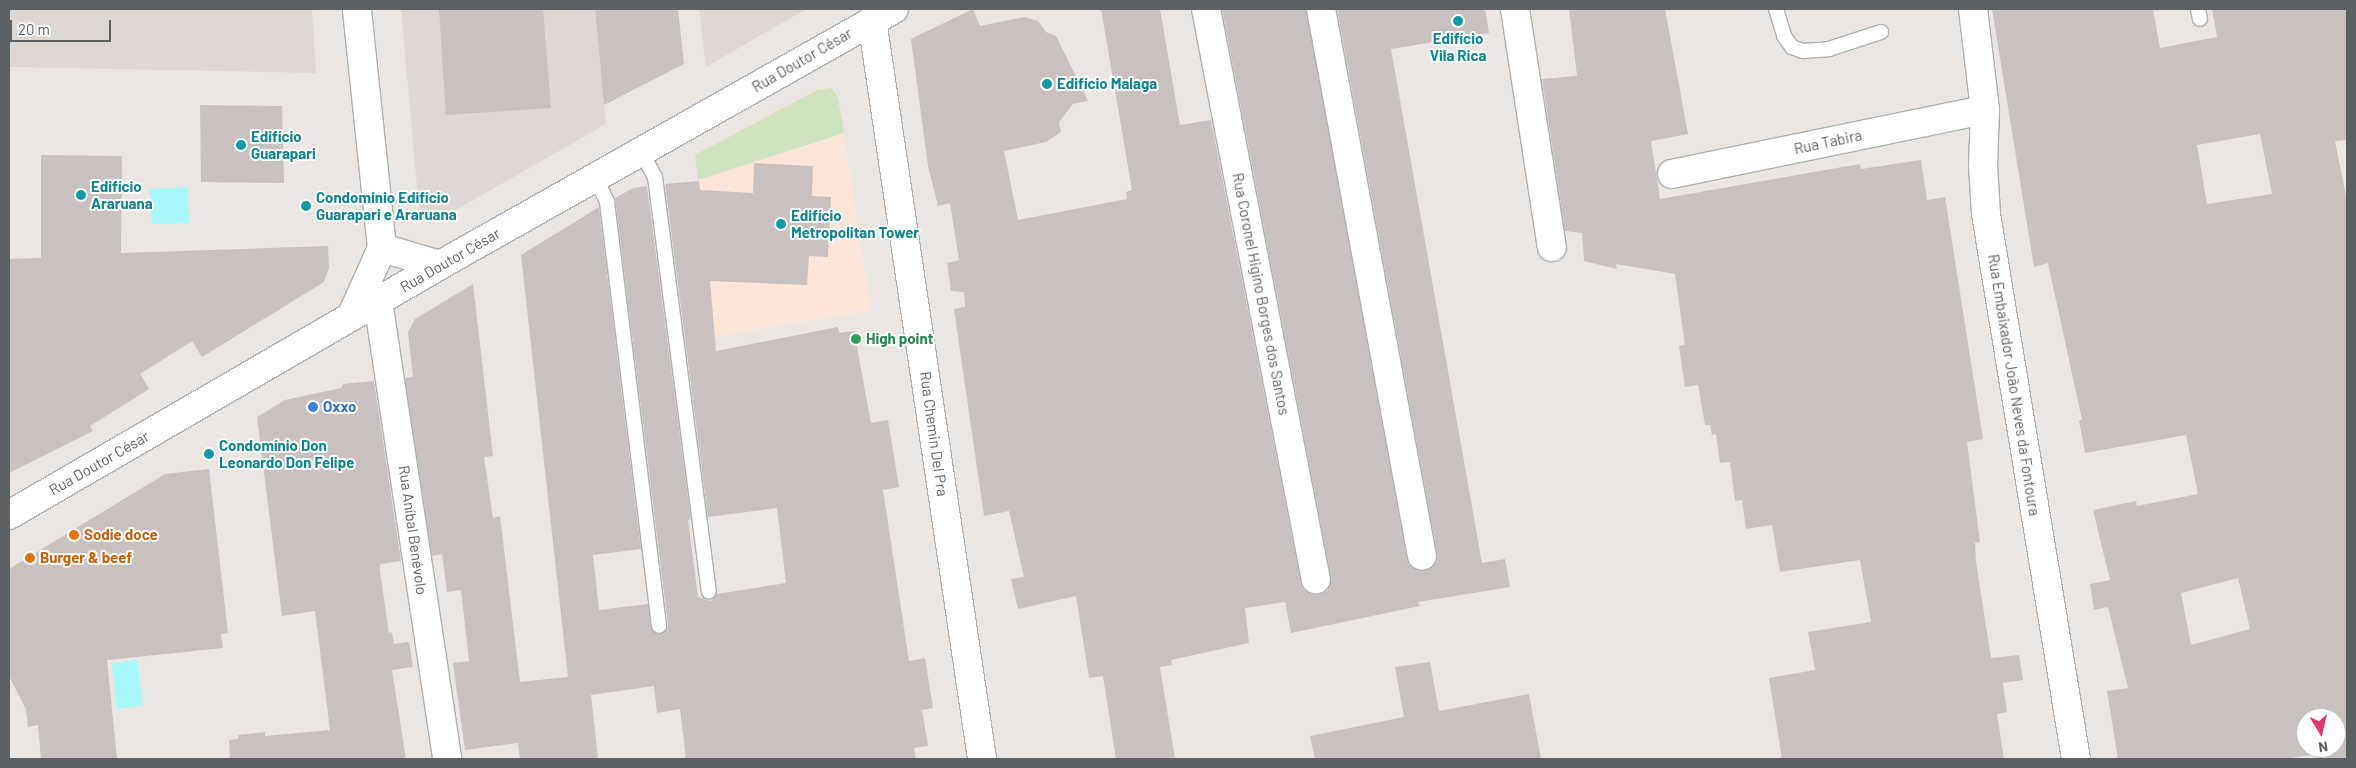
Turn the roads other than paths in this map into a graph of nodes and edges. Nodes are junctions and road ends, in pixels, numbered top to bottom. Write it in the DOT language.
graph roads {
  1 [pos="357,9"];
  2 [pos="1206,9"];
  3 [pos="1321,9"];
  4 [pos="1515,9"];
  5 [pos="1776,9"];
  6 [pos="1973,9"];
  7 [pos="883,14"];
  8 [pos="1882,32"];
  9 [pos="1985,110"];
  10 [pos="642,151"];
  11 [pos="1672,174"];
  12 [pos="596,178"];
  13 [pos="1552,247"];
  14 [pos="382,248"];
  15 [pos="440,265"];
  16 [pos="378,301"];
  17 [pos="351,317"];
  18 [pos="9,515"];
  19 [pos="1422,556"];
  20 [pos="1316,580"];
  21 [pos="709,592"];
  22 [pos="659,626"];
  23 [pos="447,759"];
  24 [pos="982,759"];
  25 [pos="2076,759"];
  1 -- 14 [label="street"];
  2 -- 20 [label="street, Rua Coronel Higino Borges dos Santos"];
  3 -- 19 [label="street"];
  4 -- 13 [label="street"];
  5 -- 8 [label="lane"];
  6 -- 9 [label="street, Rua Embaixador João Neves da Fontoura"];
  7 -- 10 [label="street, Rua Doutor César"];
  7 -- 24 [label="street, Rua Chemin Del Pra"];
  9 -- 11 [label="street, Rua Tabira"];
  9 -- 25 [label="street, Rua Embaixador João Neves da Fontoura"];
  10 -- 12 [label="street, Rua Doutor César"];
  10 -- 21 [label="lane"];
  12 -- 15 [label="street, Rua Doutor César"];
  12 -- 22 [label="lane"];
  14 -- 15 [label="street"];
  14 -- 17 [label="street"];
  15 -- 16 [label="street, Rua Doutor César"];
  16 -- 17 [label="street, Rua Doutor César"];
  16 -- 23 [label="street, Rua Aníbal Benévolo"];
  17 -- 18 [label="street, Rua Doutor César"];
}
